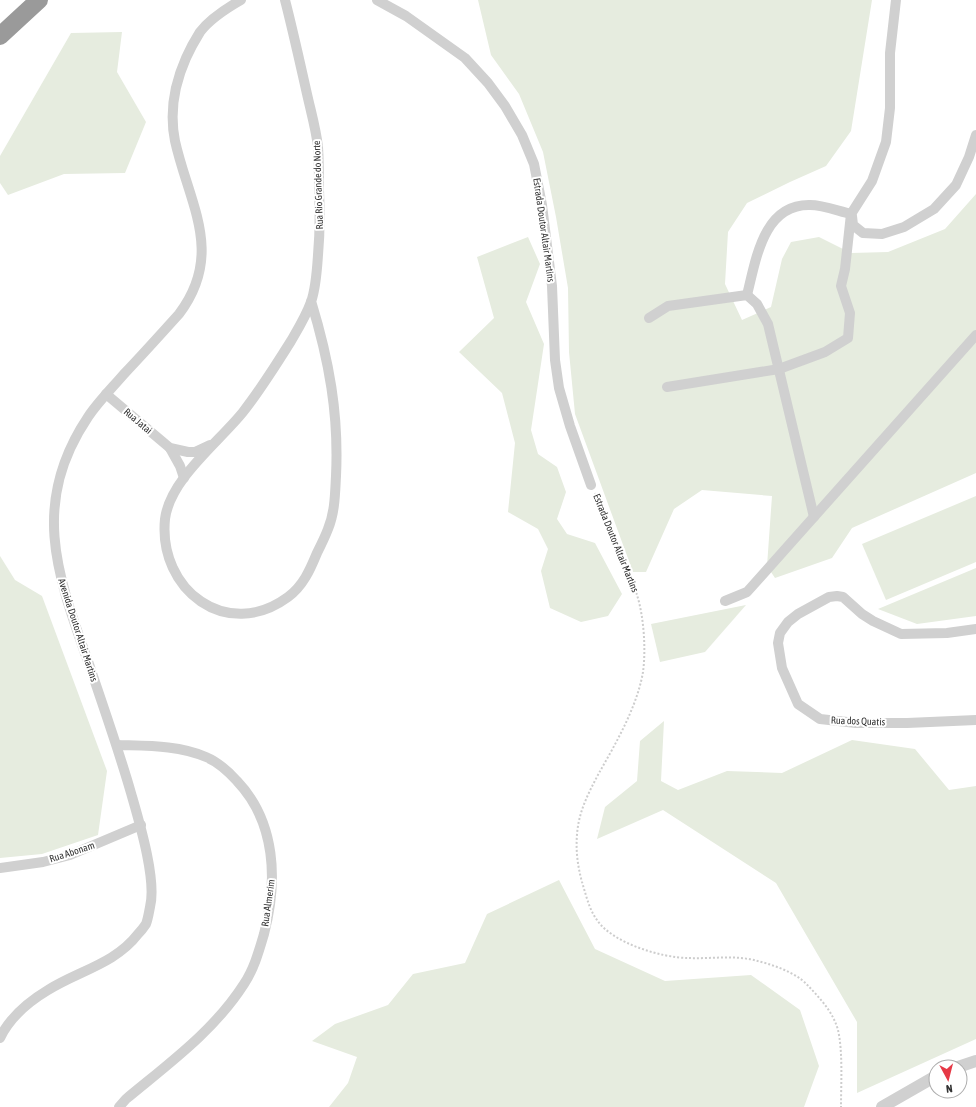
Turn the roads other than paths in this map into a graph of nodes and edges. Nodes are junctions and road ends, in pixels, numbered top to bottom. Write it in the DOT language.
graph roads {
  1 [pos="39,0"];
  2 [pos="241,0"];
  3 [pos="285,0"];
  4 [pos="377,0"];
  5 [pos="896,0"];
  6 [pos="0,36"];
  7 [pos="976,135"];
  8 [pos="851,214"];
  9 [pos="747,294"];
  10 [pos="311,301"];
  11 [pos="649,318"];
  12 [pos="976,335"];
  13 [pos="779,369"];
  14 [pos="667,387"];
  15 [pos="106,394"];
  16 [pos="213,444"];
  17 [pos="170,448"];
  18 [pos="184,478"];
  19 [pos="592,484"];
  20 [pos="814,517"];
  21 [pos="725,601"];
  22 [pos="976,629"];
  23 [pos="976,720"];
  24 [pos="117,745"];
  25 [pos="140,825"];
  26 [pos="0,868"];
  27 [pos="0,1038"];
  28 [pos="928,1081"];
  29 [pos="119,1107"];
  30 [pos="882,1107"];
  1 -- 6 [label="highway"];
  2 -- 15 [label="street, Avenida Doutor Altair Martins"];
  3 -- 10 [label="street, Rua Rio Grande do Norte"];
  4 -- 19 [label="street, Estrada Doutor Altair Martins"];
  5 -- 8 [label="street"];
  7 -- 8 [label="street"];
  8 -- 9 [label="street"];
  8 -- 13 [label="street"];
  9 -- 11 [label="street"];
  9 -- 13 [label="street"];
  10 -- 16 [label="street, Rua Rio Grande do Norte"];
  10 -- 18 [label="street, Rua Rio Grande do Norte"];
  12 -- 20 [label="street"];
  13 -- 14 [label="street"];
  13 -- 20 [label="street"];
  15 -- 17 [label="street, Rua Jatai"];
  15 -- 24 [label="street, Avenida Doutor Altair Martins"];
  16 -- 17 [label="street, Rua Jatai"];
  16 -- 18 [label="street, Rua Rio Grande do Norte"];
  17 -- 18 [label="street, Rua Jatai"];
  20 -- 21 [label="street"];
  22 -- 23 [label="street, Rua dos Quatis"];
  24 -- 25 [label="street, Avenida Doutor Altair Martins"];
  24 -- 29 [label="street, Rua Almerim"];
  25 -- 26 [label="street, Rua Abonam"];
  25 -- 27 [label="street, Avenida Doutor Altair Martins"];
  28 -- 30 [label="street"];
}
